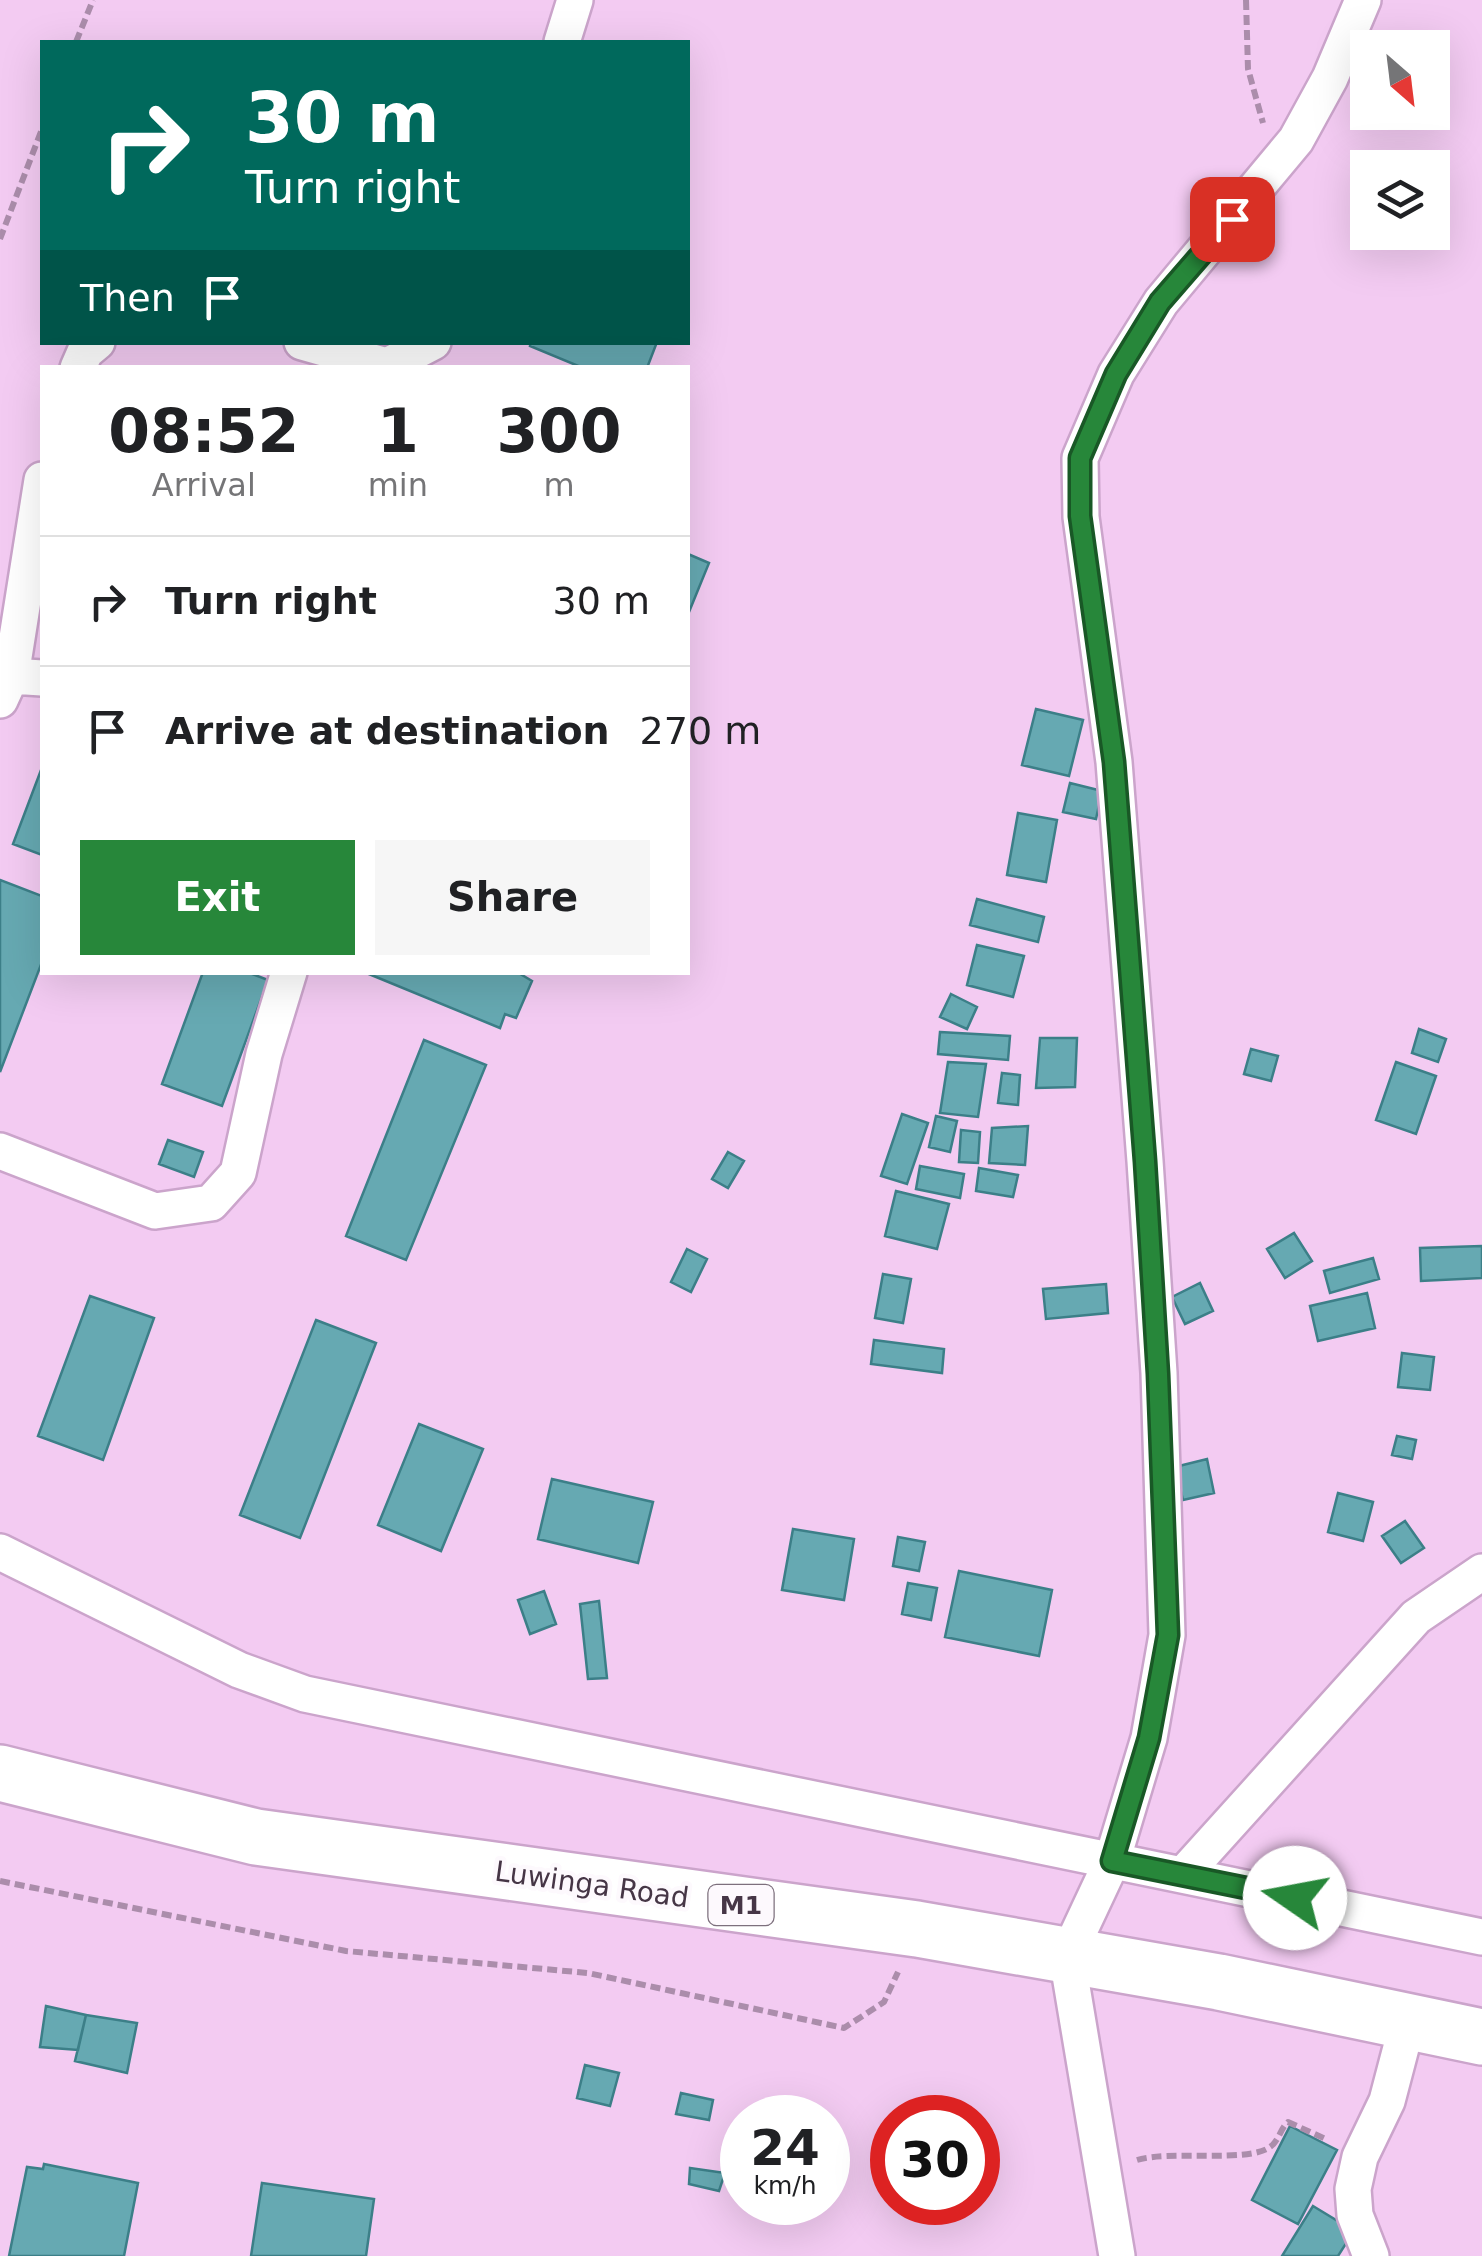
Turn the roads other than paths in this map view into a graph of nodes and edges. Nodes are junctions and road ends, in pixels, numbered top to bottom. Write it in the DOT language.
graph roads {
  1 [pos="575,0"];
  2 [pos="1363,0"];
  3 [pos="563,40"];
  4 [pos="93,345"];
  5 [pos="313,345"];
  6 [pos="427,345"];
  7 [pos="79,365"];
  8 [pos="383,365"];
  9 [pos="389,365"];
  10 [pos="40,497"];
  11 [pos="18,685"];
  12 [pos="288,975"];
  13 [pos="0,1151"];
  14 [pos="0,1552"];
  15 [pos="1482,1572"];
  16 [pos="0,1772"];
  17 [pos="1112,1861"];
  18 [pos="1183,1876"];
  19 [pos="1482,1937"];
  20 [pos="1067,1957"];
  21 [pos="1408,2021"];
  22 [pos="1482,2036"];
  23 [pos="1117,2256"];
  24 [pos="1371,2256"];
  1 -- 3 [label="street"];
  2 -- 17 [label="street"];
  4 -- 7 [label="street"];
  5 -- 8 [label="street"];
  6 -- 9 [label="street"];
  10 -- 11 [label="street"];
  12 -- 13 [label="street"];
  14 -- 17 [label="street"];
  15 -- 18 [label="street"];
  16 -- 20 [label="highway, Luwinga Road / M1"];
  17 -- 18 [label="street"];
  17 -- 20 [label="street"];
  18 -- 19 [label="street"];
  20 -- 21 [label="highway, Luwinga Road / M1"];
  20 -- 23 [label="street"];
  21 -- 22 [label="highway, Luwinga Road / M1"];
  21 -- 24 [label="street"];
}
